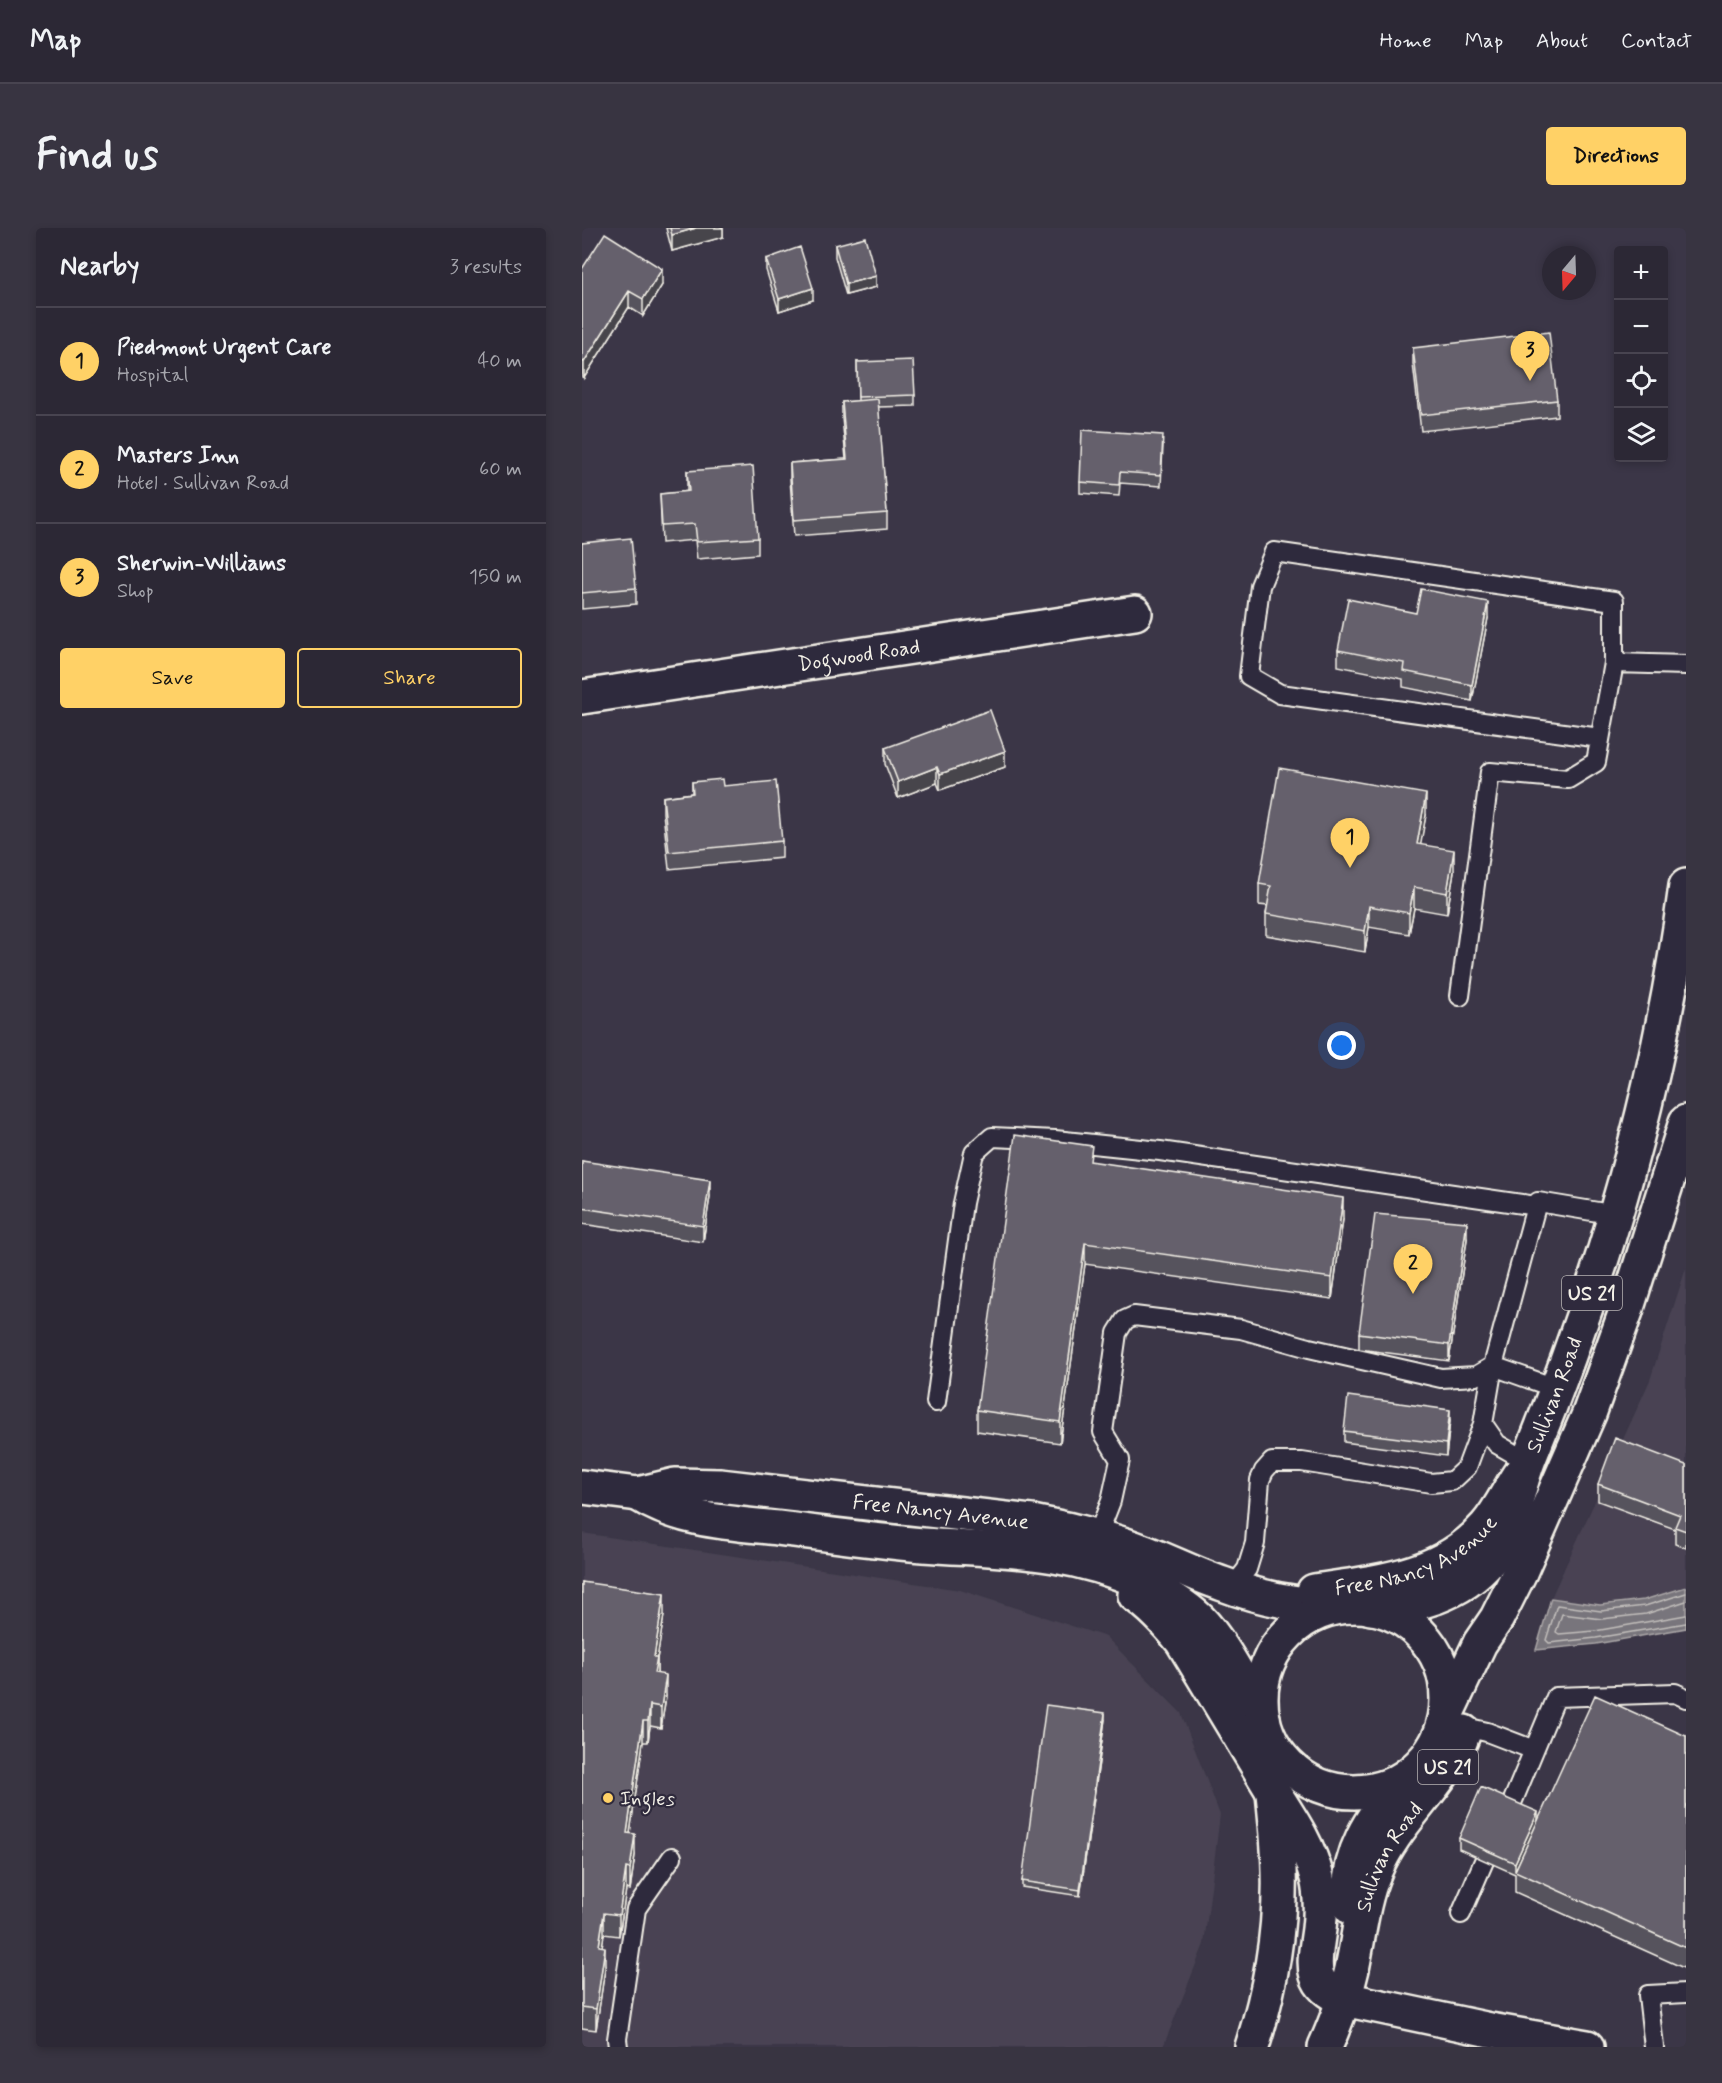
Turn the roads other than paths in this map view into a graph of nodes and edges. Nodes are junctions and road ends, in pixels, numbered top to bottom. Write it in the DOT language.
graph roads {
  1 [pos="1135,613"];
  2 [pos="1614,663"];
  3 [pos="1686,665"];
  4 [pos="582,697"];
  5 [pos="1600,738"];
  6 [pos="1686,886"];
  7 [pos="1460,996"];
  8 [pos="1686,1122"];
  9 [pos="1536,1206"];
  10 [pos="1616,1215"];
  11 [pos="1493,1366"];
  12 [pos="1558,1389"];
  13 [pos="936,1402"];
  14 [pos="1484,1424"];
  15 [pos="1528,1462"];
  16 [pos="582,1488"];
  17 [pos="638,1494"];
  18 [pos="1097,1537"];
  19 [pos="1056,1555"];
  20 [pos="1232,1588"];
  21 [pos="1362,1607"];
  22 [pos="1686,1698"];
  23 [pos="1452,1722"];
  24 [pos="1265,1724"];
  25 [pos="1534,1750"];
  26 [pos="1413,1771"];
  27 [pos="1272,1790"];
  28 [pos="1509,1810"];
  29 [pos="672,1857"];
  30 [pos="1484,1861"];
  31 [pos="1461,1914"];
  32 [pos="1355,1951"];
  33 [pos="1686,1993"];
  34 [pos="1344,1999"];
  35 [pos="618,2047"];
  36 [pos="1252,2047"];
  37 [pos="1325,2047"];
  38 [pos="1587,2047"];
  39 [pos="1654,2047"];
  1 -- 4 [label="main road, Dogwood Road"];
  2 -- 3 [label="lane"];
  2 -- 5 [label="lane"];
  2 -- 5 [label="lane"];
  5 -- 7 [label="lane"];
  6 -- 10 [label="main road, Sullivan Road / US 21"];
  8 -- 23 [label="main road, Sullivan Road / US 21"];
  9 -- 10 [label="lane"];
  9 -- 11 [label="lane"];
  9 -- 13 [label="lane"];
  10 -- 12 [label="main road, Sullivan Road / US 21"];
  11 -- 12 [label="lane"];
  11 -- 14 [label="lane"];
  11 -- 18 [label="lane"];
  12 -- 15 [label="main road, Sullivan Road / US 21"];
  14 -- 15 [label="lane"];
  14 -- 20 [label="lane"];
  15 -- 20 [label="main road, Free Nancy Avenue"];
  15 -- 21 [label="main road, Sullivan Road / US 21"];
  16 -- 17 [label="main road, Free Nancy Avenue"];
  17 -- 18 [label="main road, Free Nancy Avenue"];
  17 -- 19 [label="main road, Free Nancy Avenue"];
  18 -- 20 [label="main road, Free Nancy Avenue"];
  19 -- 24 [label="main road, Free Nancy Avenue"];
  19 -- 27 [label="main road, Free Nancy Avenue"];
  20 -- 21 [label="main road, Free Nancy Avenue"];
  21 -- 23 [label="main road"];
  21 -- 24 [label="main road, US 21"];
  22 -- 25 [label="lane"];
  23 -- 25 [label="lane"];
  23 -- 26 [label="main road, US 21"];
  23 -- 32 [label="main road, Sullivan Road / US 21"];
  24 -- 26 [label="main road"];
  24 -- 27 [label="main road, US 21"];
  25 -- 28 [label="lane"];
  26 -- 32 [label="main road, Sullivan Road / US 21"];
  27 -- 34 [label="main road, Free Nancy Avenue"];
  27 -- 36 [label="main road, US 21"];
  29 -- 35 [label="lane"];
  30 -- 31 [label="lane"];
  32 -- 34 [label="main road, Sullivan Road / US 21"];
  33 -- 39 [label="lane"];
  34 -- 37 [label="main road, Sullivan Road / US 21"];
  34 -- 38 [label="main road"];
}
